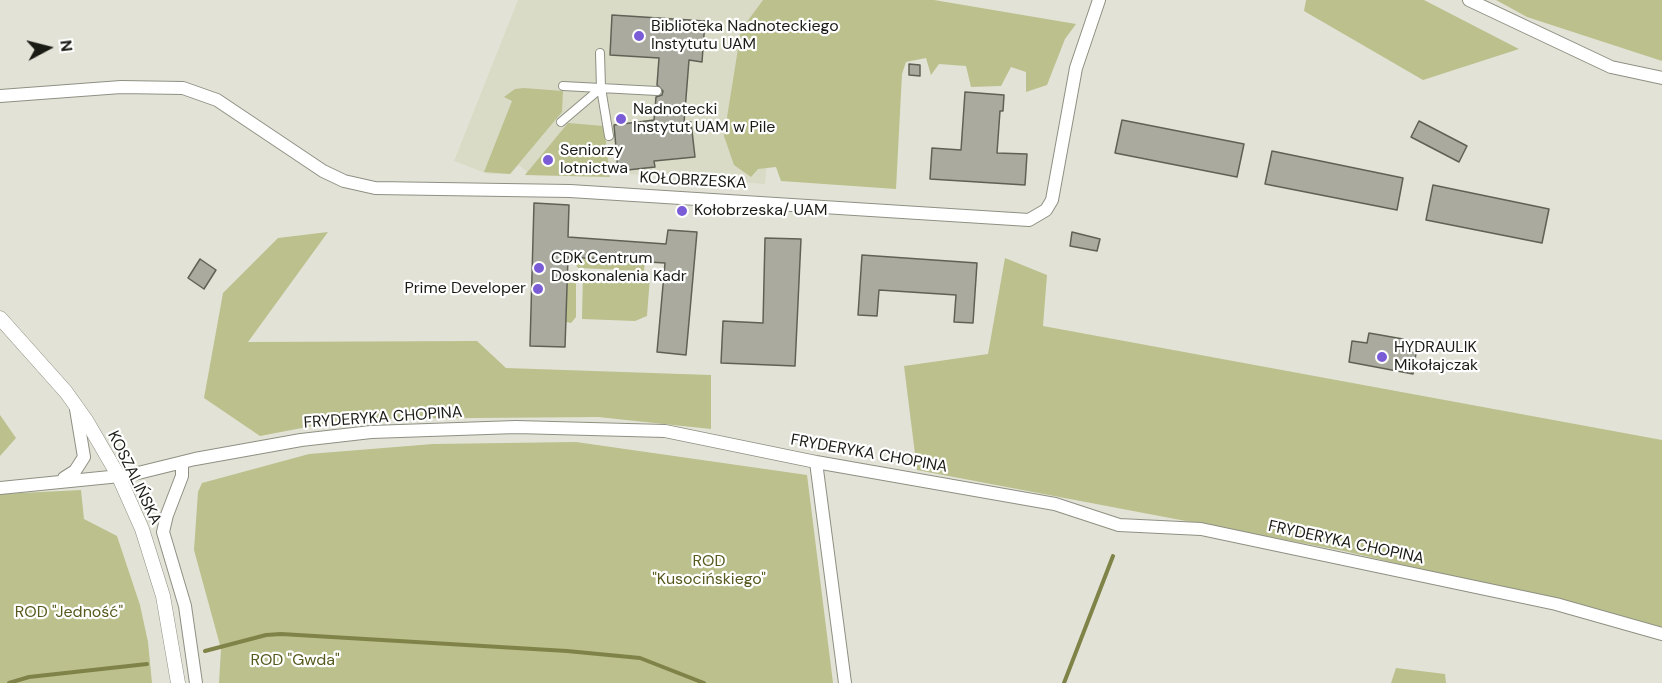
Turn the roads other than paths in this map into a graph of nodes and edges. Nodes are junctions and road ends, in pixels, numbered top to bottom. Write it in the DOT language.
graph roads {
  1 [pos="1099,0"];
  2 [pos="1469,0"];
  3 [pos="600,53"];
  4 [pos="1662,78"];
  5 [pos="563,86"];
  6 [pos="601,88"];
  7 [pos="657,92"];
  8 [pos="0,96"];
  9 [pos="561,122"];
  10 [pos="609,136"];
  11 [pos="0,318"];
  12 [pos="75,405"];
  13 [pos="816,462"];
  14 [pos="182,463"];
  15 [pos="118,475"];
  16 [pos="60,480"];
  17 [pos="0,488"];
  18 [pos="1662,634"];
  19 [pos="178,683"];
  20 [pos="196,683"];
  21 [pos="845,683"];
  1 -- 8 [label="street, KOŁOBRZESKA"];
  2 -- 4 [label="street"];
  3 -- 6 [label="street"];
  5 -- 6 [label="street"];
  6 -- 7 [label="street"];
  6 -- 9 [label="street"];
  6 -- 10 [label="street"];
  11 -- 12 [label="street, KOSZALIŃSKA"];
  12 -- 15 [label="street, KOSZALIŃSKA"];
  12 -- 16 [label="street"];
  13 -- 14 [label="street, FRYDERYKA CHOPINA"];
  13 -- 18 [label="street, FRYDERYKA CHOPINA"];
  13 -- 21 [label="street"];
  14 -- 15 [label="street, FRYDERYKA CHOPINA"];
  14 -- 20 [label="street"];
  15 -- 16 [label="street, FRYDERYKA CHOPINA"];
  15 -- 19 [label="street, KOSZALIŃSKA"];
  16 -- 17 [label="street, FRYDERYKA CHOPINA"];
}
